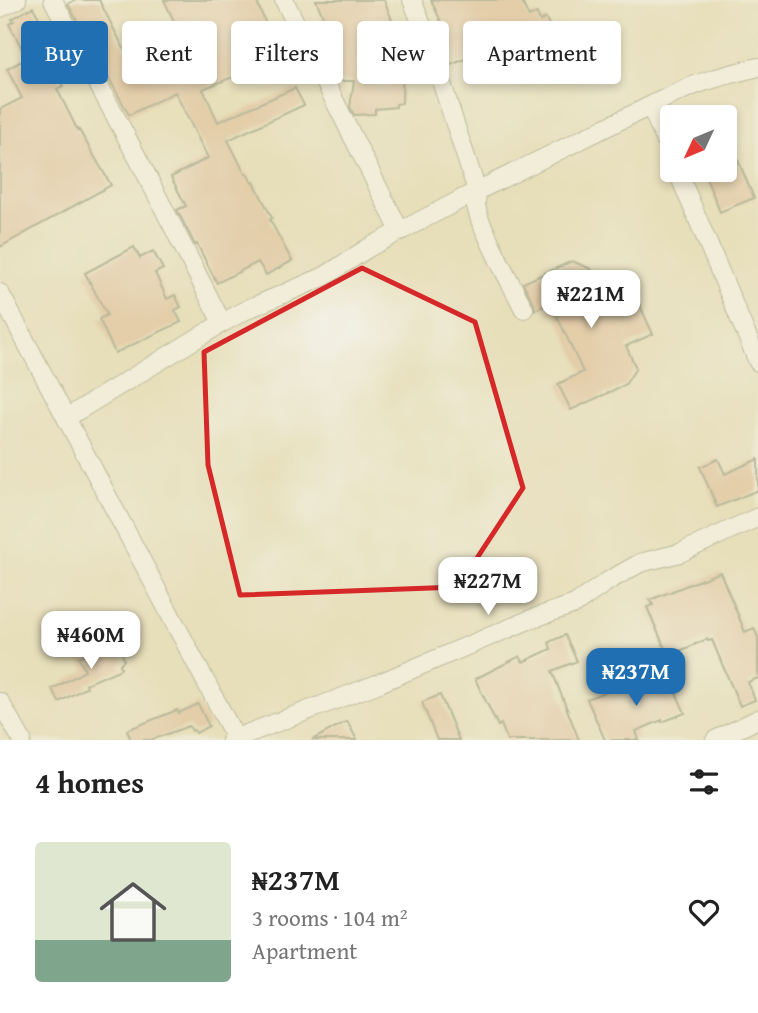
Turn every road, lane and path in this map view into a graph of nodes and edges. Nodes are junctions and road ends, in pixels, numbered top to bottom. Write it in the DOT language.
graph roads {
  1 [pos="17,0"];
  2 [pos="52,0"];
  3 [pos="284,0"];
  4 [pos="412,0"];
  5 [pos="0,8"];
  6 [pos="758,67"];
  7 [pos="651,107"];
  8 [pos="660,128"];
  9 [pos="682,182"];
  10 [pos="477,191"];
  11 [pos="400,231"];
  12 [pos="0,293"];
  13 [pos="524,309"];
  14 [pos="222,323"];
  15 [pos="758,362"];
  16 [pos="66,418"];
  17 [pos="758,517"];
  18 [pos="0,702"];
  19 [pos="758,719"];
  20 [pos="233,739"];
  21 [pos="22,740"];
  22 [pos="715,740"];
  1 -- 5 [label="street"];
  2 -- 14 [label="street"];
  3 -- 11 [label="street"];
  4 -- 10 [label="street"];
  6 -- 7 [label="street"];
  7 -- 8 [label="street"];
  7 -- 10 [label="street"];
  9 -- 15 [label="street"];
  10 -- 11 [label="street"];
  10 -- 13 [label="street"];
  11 -- 14 [label="street"];
  12 -- 16 [label="street"];
  14 -- 16 [label="street"];
  16 -- 20 [label="street"];
  17 -- 20 [label="street"];
  18 -- 21 [label="street"];
  19 -- 22 [label="street"];
}
